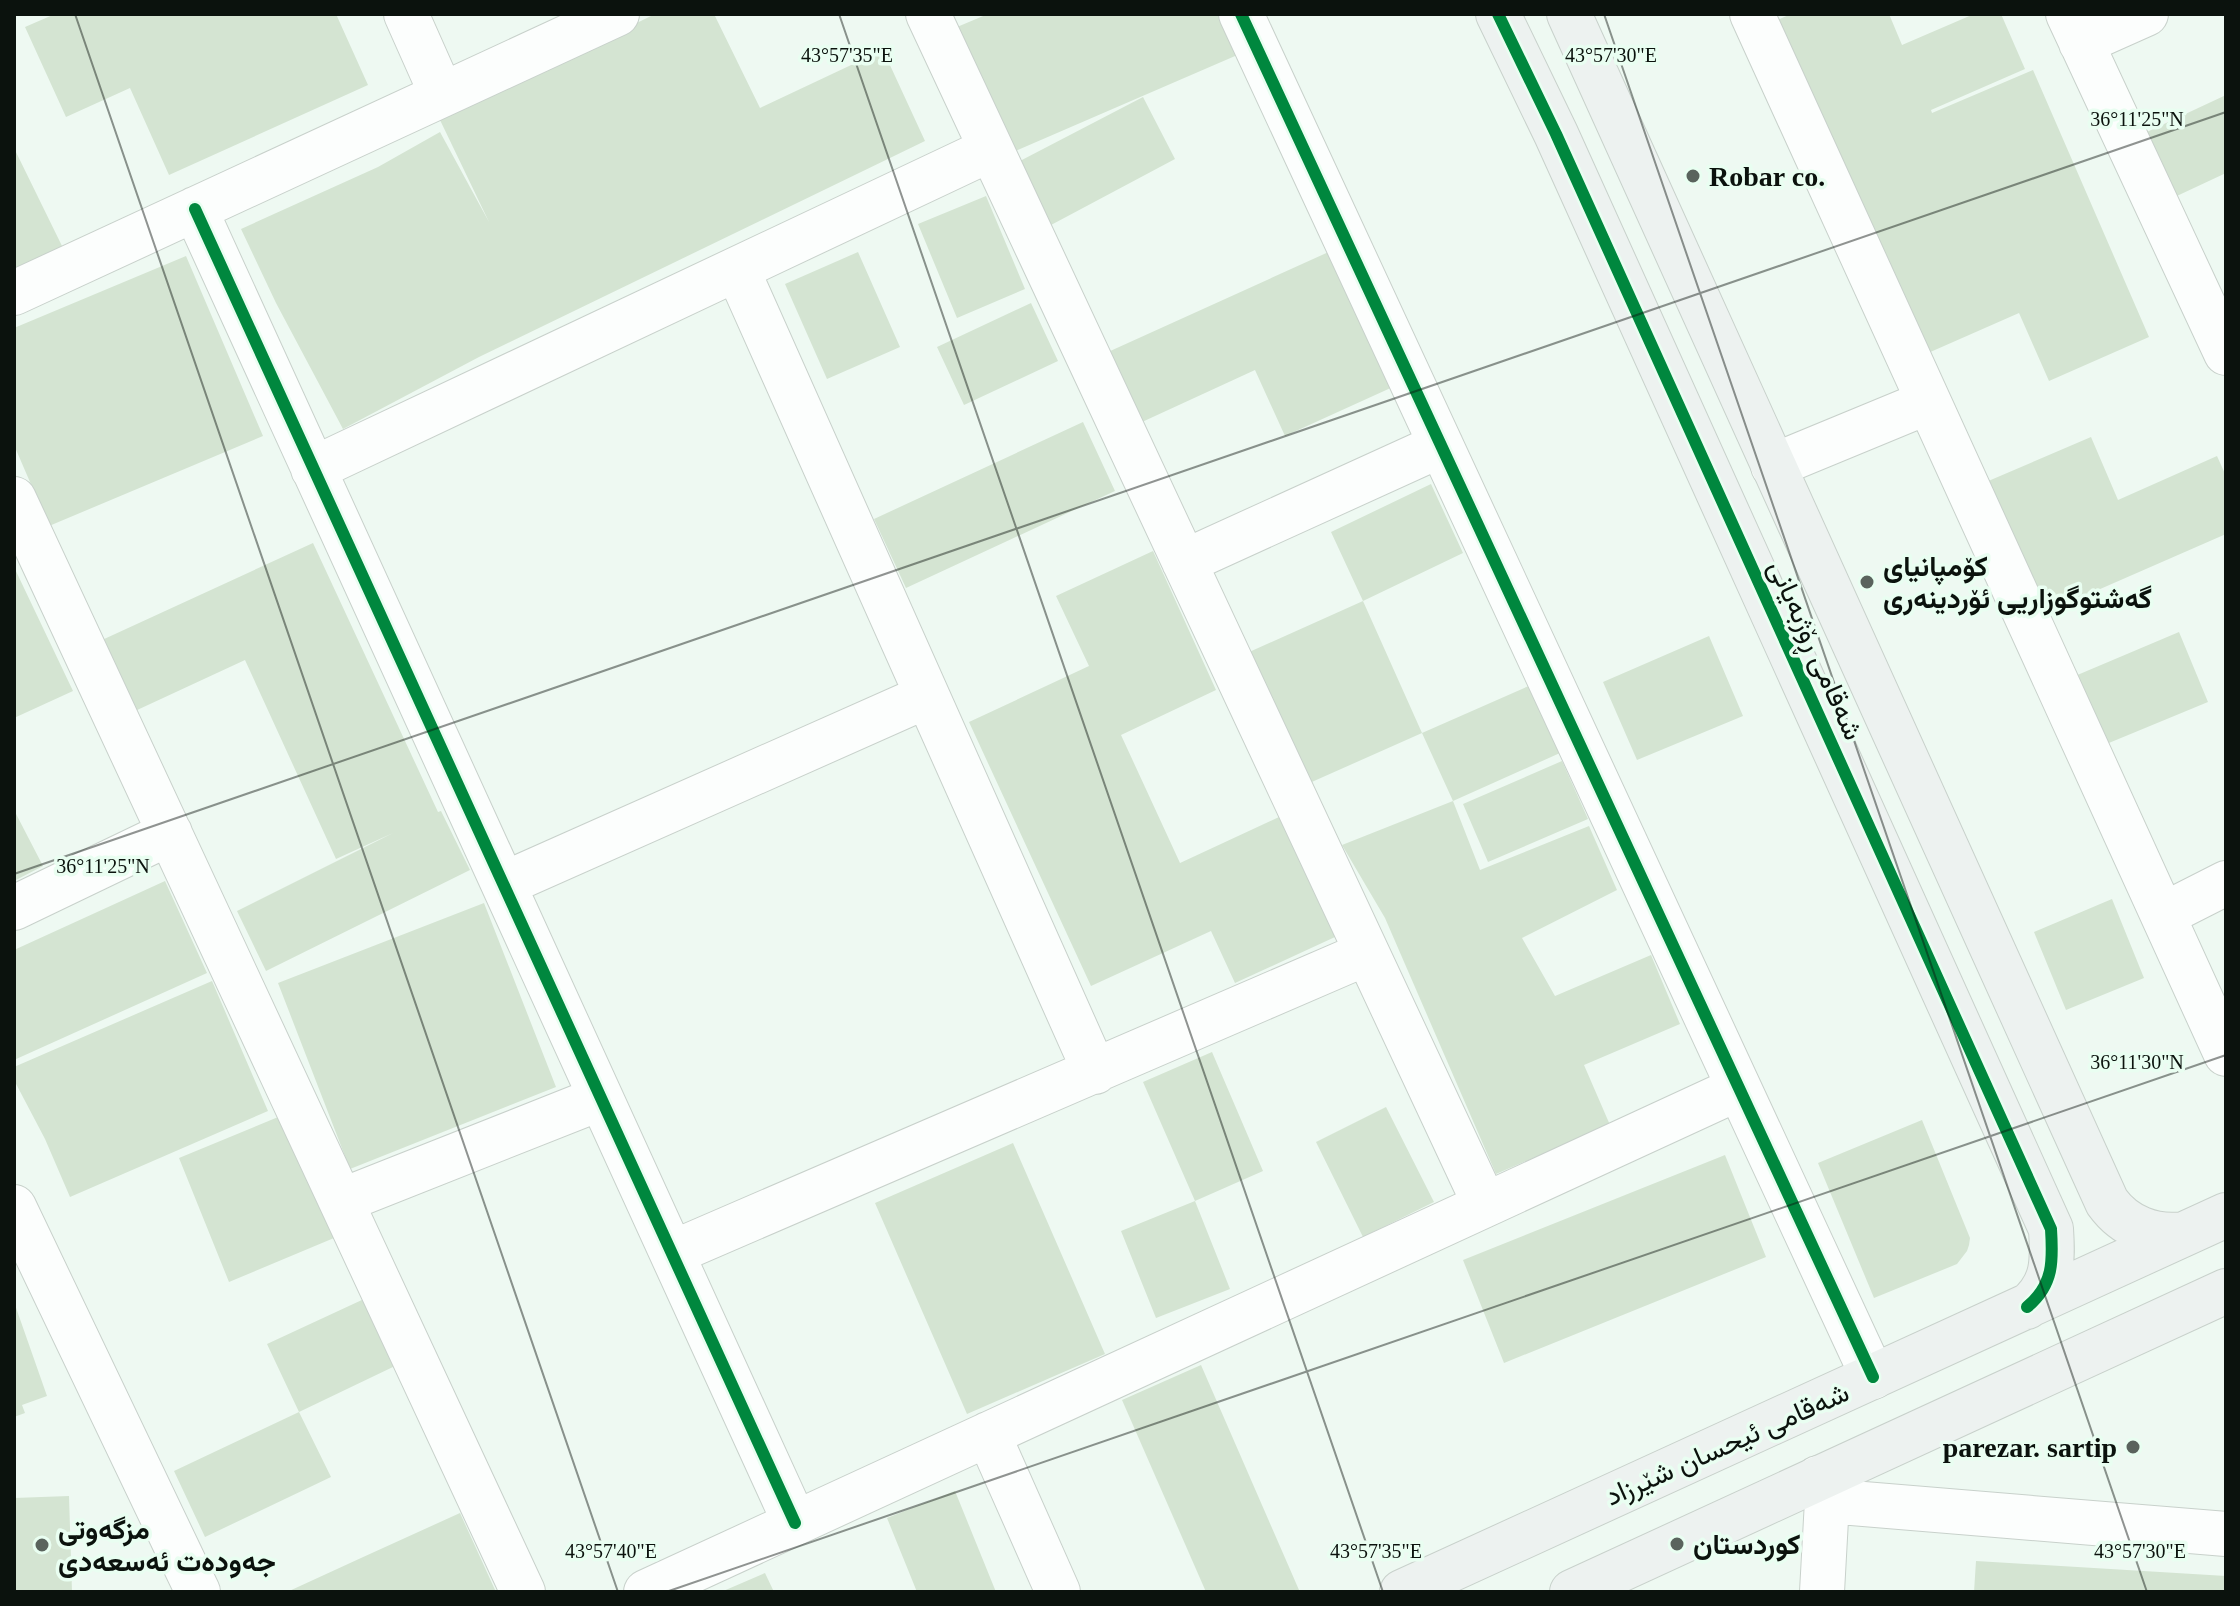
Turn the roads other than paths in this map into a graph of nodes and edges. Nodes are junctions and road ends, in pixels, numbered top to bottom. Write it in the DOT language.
graph roads {
  1 [pos="406,14"];
  2 [pos="617,14"];
  3 [pos="928,14"];
  4 [pos="1241,14"];
  5 [pos="1498,14"];
  6 [pos="1569,14"];
  7 [pos="1752,14"];
  8 [pos="2146,14"];
  9 [pos="2074,28"];
  10 [pos="442,95"];
  11 [pos="1612,107"];
  12 [pos="1556,134"];
  13 [pos="991,149"];
  14 [pos="195,209"];
  15 [pos="737,269"];
  16 [pos="14,293"];
  17 [pos="2226,353"];
  18 [pos="1928,402"];
  19 [pos="1441,445"];
  20 [pos="1773,466"];
  21 [pos="313,469"];
  22 [pos="14,499"];
  23 [pos="1184,562"];
  24 [pos="927,696"];
  25 [pos="170,833"];
  26 [pos="2226,883"];
  27 [pos="504,884"];
  28 [pos="14,908"];
  29 [pos="2163,915"];
  30 [pos="1367,953"];
  31 [pos="2226,1054"];
  32 [pos="1095,1072"];
  33 [pos="1739,1088"];
  34 [pos="601,1098"];
  35 [pos="341,1201"];
  36 [pos="2107,1202"];
  37 [pos="1485,1205"];
  38 [pos="14,1207"];
  39 [pos="2226,1215"];
  40 [pos="2051,1229"];
  41 [pos="2184,1234"];
  42 [pos="672,1253"];
  43 [pos="2226,1291"];
  44 [pos="2027,1307"];
  45 [pos="1873,1377"];
  46 [pos="988,1434"];
  47 [pos="1822,1490"];
  48 [pos="795,1523"];
  49 [pos="2226,1534"];
  50 [pos="198,1592"];
  51 [pos="523,1592"];
  52 [pos="646,1592"];
  53 [pos="1058,1592"];
  54 [pos="1402,1592"];
  55 [pos="1572,1592"];
  56 [pos="1822,1592"];
  1 -- 10 [label="street"];
  2 -- 10 [label="street"];
  3 -- 13 [label="street"];
  4 -- 19 [label="street"];
  5 -- 12 [label="street, شەقامی ڕۆژبەیانی"];
  6 -- 11 [label="street, شەقامی ڕۆژبەیانی"];
  7 -- 18 [label="street"];
  8 -- 9 [label="street"];
  9 -- 17 [label="street"];
  10 -- 14 [label="street"];
  11 -- 12 [label="street"];
  11 -- 20 [label="street, شەقامی ڕۆژبەیانی"];
  12 -- 40 [label="street, شەقامی ڕۆژبەیانی"];
  13 -- 15 [label="street"];
  13 -- 23 [label="street"];
  14 -- 16 [label="street"];
  14 -- 21 [label="street"];
  15 -- 21 [label="street"];
  15 -- 24 [label="street"];
  18 -- 20 [label="street"];
  18 -- 29 [label="street"];
  19 -- 23 [label="street"];
  19 -- 33 [label="street"];
  20 -- 36 [label="street, شەقامی ڕۆژبەیانی"];
  21 -- 27 [label="street"];
  22 -- 25 [label="street"];
  23 -- 30 [label="street"];
  24 -- 27 [label="street"];
  24 -- 32 [label="street"];
  25 -- 28 [label="street"];
  25 -- 35 [label="street"];
  26 -- 29 [label="street"];
  27 -- 34 [label="street"];
  29 -- 31 [label="street"];
  30 -- 32 [label="street"];
  30 -- 37 [label="street"];
  32 -- 42 [label="street"];
  33 -- 37 [label="street"];
  33 -- 45 [label="street"];
  34 -- 35 [label="street"];
  34 -- 42 [label="street"];
  35 -- 51 [label="street"];
  36 -- 40 [label="street"];
  36 -- 41 [label="street, شەقامی ڕۆژبەیانی"];
  37 -- 46 [label="street"];
  38 -- 50 [label="street"];
  39 -- 41 [label="street, شەقامی ئیحسان شێرزاد"];
  40 -- 44 [label="street, شەقامی ڕۆژبەیانی"];
  41 -- 44 [label="street, شەقامی ئیحسان شێرزاد"];
  42 -- 48 [label="street"];
  43 -- 47 [label="street"];
  44 -- 45 [label="street, شەقامی ئیحسان شێرزاد"];
  45 -- 54 [label="street, شەقامی ئیحسان شێرزاد"];
  46 -- 48 [label="street"];
  46 -- 53 [label="street"];
  47 -- 49 [label="street"];
  47 -- 55 [label="street"];
  47 -- 56 [label="street"];
  48 -- 52 [label="street"];
}
